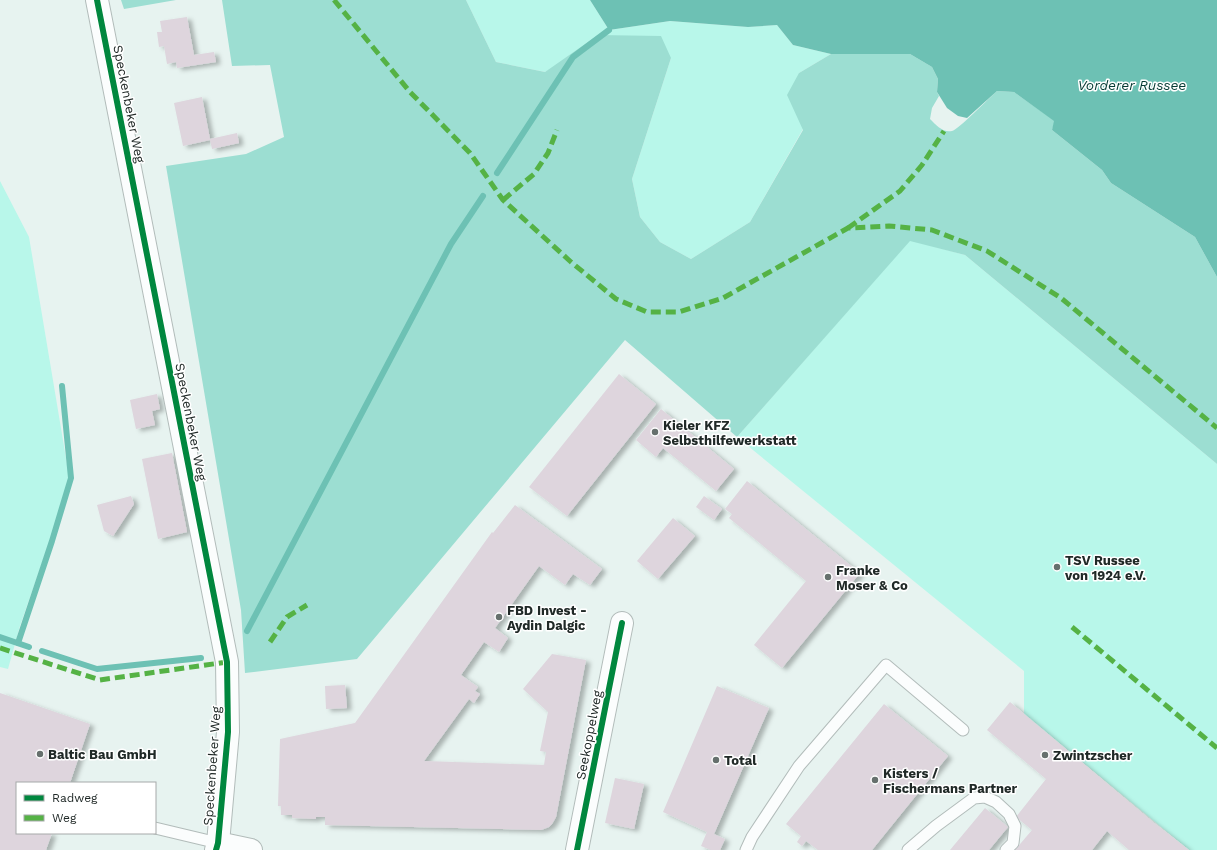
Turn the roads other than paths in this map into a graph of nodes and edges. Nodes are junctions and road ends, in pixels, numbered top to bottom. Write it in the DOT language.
graph roads {
  1 [pos="97,0"];
  2 [pos="622,623"];
  3 [pos="963,730"];
  4 [pos="156,828"];
  5 [pos="217,847"];
  6 [pos="251,850"];
  7 [pos="577,850"];
  8 [pos="746,850"];
  9 [pos="908,850"];
  10 [pos="1006,850"];
  1 -- 5 [label="street, Speckenbeker Weg"];
  2 -- 7 [label="street, Seekoppelweg"];
  3 -- 8 [label="lane"];
  4 -- 5 [label="lane"];
  5 -- 6 [label="street"];
  9 -- 10 [label="lane"];
}
